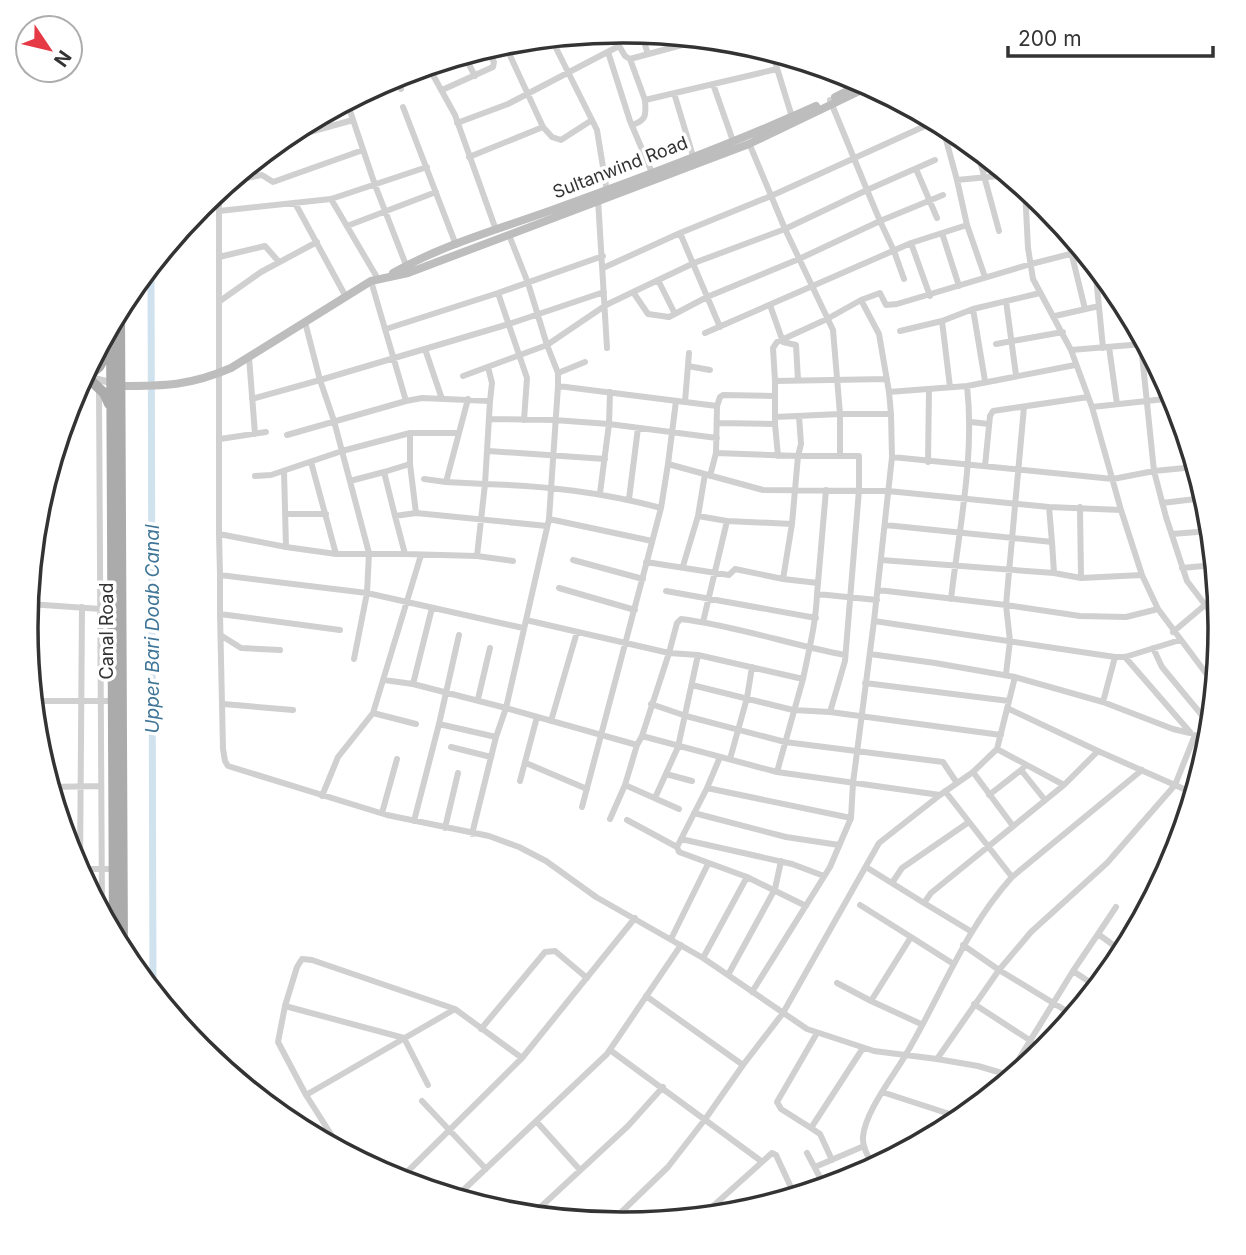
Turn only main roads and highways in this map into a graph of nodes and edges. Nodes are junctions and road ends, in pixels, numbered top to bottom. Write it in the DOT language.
graph roads {
  1 [pos="852,89"];
  2 [pos="857,91"];
  3 [pos="831,102"];
  4 [pos="748,140"];
  5 [pos="653,176"];
  6 [pos="598,198"];
  7 [pos="379,279"];
  8 [pos="119,332"];
  9 [pos="111,346"];
  10 [pos="93,383"];
  11 [pos="116,384"];
  12 [pos="112,410"];
  13 [pos="114,914"];
  14 [pos="123,929"];
  1 -- 3 [label="main road, Sultanwind Road"];
  2 -- 3 [label="main road"];
  3 -- 4 [label="main road"];
  3 -- 4 [label="main road, Sultanwind Road"];
  4 -- 5 [label="main road"];
  4 -- 5 [label="main road, Sultanwind Road"];
  5 -- 6 [label="main road, Sultanwind Road"];
  6 -- 7 [label="main road, Sultanwind Road"];
  6 -- 7 [label="main road"];
  7 -- 11 [label="main road, Sultanwind Road"];
  8 -- 11 [label="main road, Canal Road"];
  9 -- 11 [label="main road, Canal Road"];
  10 -- 12 [label="main road"];
  11 -- 12 [label="main road, Canal Road"];
  11 -- 14 [label="main road, Canal Road"];
  12 -- 13 [label="main road, Canal Road"];
}
